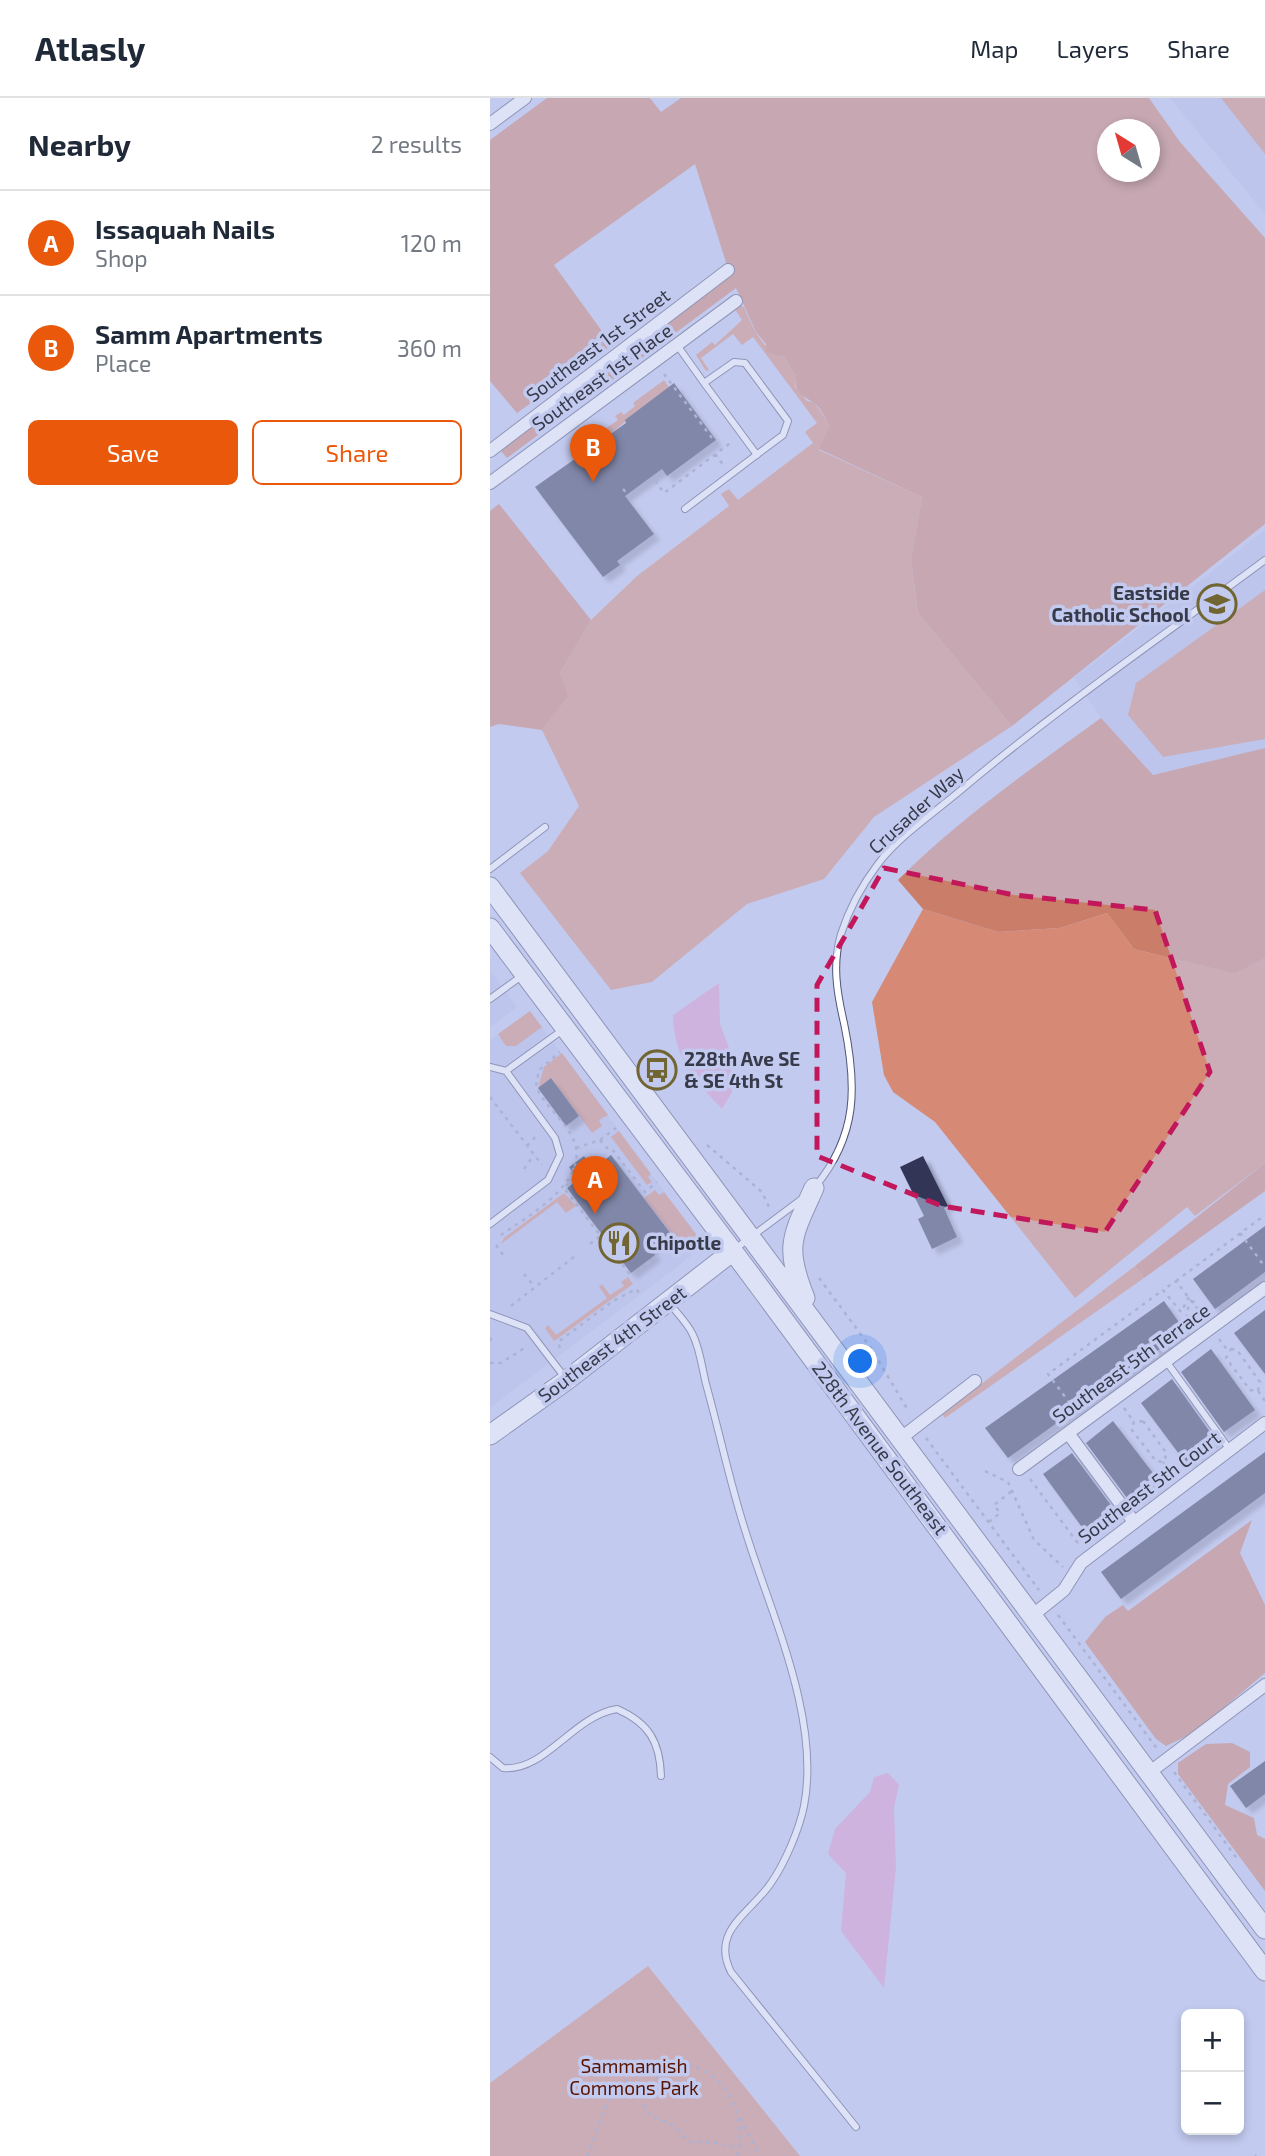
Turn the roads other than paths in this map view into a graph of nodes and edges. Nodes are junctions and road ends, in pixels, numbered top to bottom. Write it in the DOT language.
graph roads {
  1 [pos="525,98"];
  2 [pos="490,124"];
  3 [pos="728,270"];
  4 [pos="736,301"];
  5 [pos="677,345"];
  6 [pos="704,383"];
  7 [pos="490,451"];
  8 [pos="757,455"];
  9 [pos="490,483"];
  10 [pos="685,509"];
  11 [pos="1265,560"];
  12 [pos="545,827"];
  13 [pos="490,869"];
  14 [pos="490,887"];
  15 [pos="490,928"];
  16 [pos="524,974"];
  17 [pos="490,999"];
  18 [pos="565,1028"];
  19 [pos="490,1067"];
  20 [pos="506,1071"];
  21 [pos="814,1188"];
  22 [pos="490,1223"];
  23 [pos="751,1237"];
  24 [pos="733,1251"];
  25 [pos="1263,1294"];
  26 [pos="668,1302"];
  27 [pos="490,1314"];
  28 [pos="836,1350"];
  29 [pos="1166,1361"];
  30 [pos="567,1380"];
  31 [pos="975,1381"];
  32 [pos="1265,1423"];
  33 [pos="1068,1433"];
  34 [pos="490,1435"];
  35 [pos="901,1438"];
  36 [pos="1230,1450"];
  37 [pos="1020,1468"];
  38 [pos="1134,1522"];
  39 [pos="1041,1609"];
  40 [pos="1265,1685"];
  41 [pos="490,1757"];
  42 [pos="1158,1766"];
  43 [pos="660,1776"];
  44 [pos="1265,1929"];
  45 [pos="1265,1971"];
  46 [pos="856,2127"];
  1 -- 2 [label="street"];
  3 -- 7 [label="street, Southeast 1st Street"];
  4 -- 5 [label="street, Southeast 1st Place"];
  5 -- 6 [label="lane"];
  5 -- 9 [label="street, Southeast 1st Place"];
  6 -- 8 [label="lane"];
  6 -- 8 [label="lane"];
  8 -- 10 [label="lane"];
  11 -- 21 [label="lane, Crusader Way"];
  12 -- 13 [label="lane"];
  14 -- 23 [label="main road, 228th Avenue Southeast"];
  15 -- 16 [label="main road, 228th Avenue Southeast"];
  16 -- 17 [label="lane"];
  16 -- 18 [label="main road, 228th Avenue Southeast"];
  18 -- 20 [label="lane"];
  18 -- 24 [label="main road, 228th Avenue Southeast"];
  19 -- 20 [label="lane"];
  20 -- 22 [label="lane"];
  21 -- 23 [label="lane, Crusader Way"];
  21 -- 28 [label="main road"];
  23 -- 24 [label="lane, Crusader Way"];
  23 -- 28 [label="main road, 228th Avenue Southeast"];
  24 -- 26 [label="main road, Southeast 4th Street"];
  24 -- 45 [label="main road, 228th Avenue Southeast"];
  25 -- 29 [label="street, Southeast 5th Terrace"];
  26 -- 30 [label="main road, Southeast 4th Street"];
  26 -- 46 [label="lane"];
  27 -- 30 [label="lane"];
  28 -- 35 [label="main road, 228th Avenue Southeast"];
  29 -- 33 [label="street, Southeast 5th Terrace"];
  29 -- 36 [label="lane"];
  30 -- 34 [label="main road, Southeast 4th Street"];
  31 -- 35 [label="street"];
  32 -- 36 [label="street, Southeast 5th Court"];
  33 -- 37 [label="street, Southeast 5th Terrace"];
  33 -- 38 [label="street"];
  35 -- 39 [label="main road, 228th Avenue Southeast"];
  36 -- 38 [label="street, Southeast 5th Court"];
  38 -- 39 [label="street, Southeast 5th Court"];
  39 -- 42 [label="main road, 228th Avenue Southeast"];
  40 -- 42 [label="street"];
  41 -- 43 [label="lane"];
  42 -- 44 [label="main road, 228th Avenue Southeast"];
}
